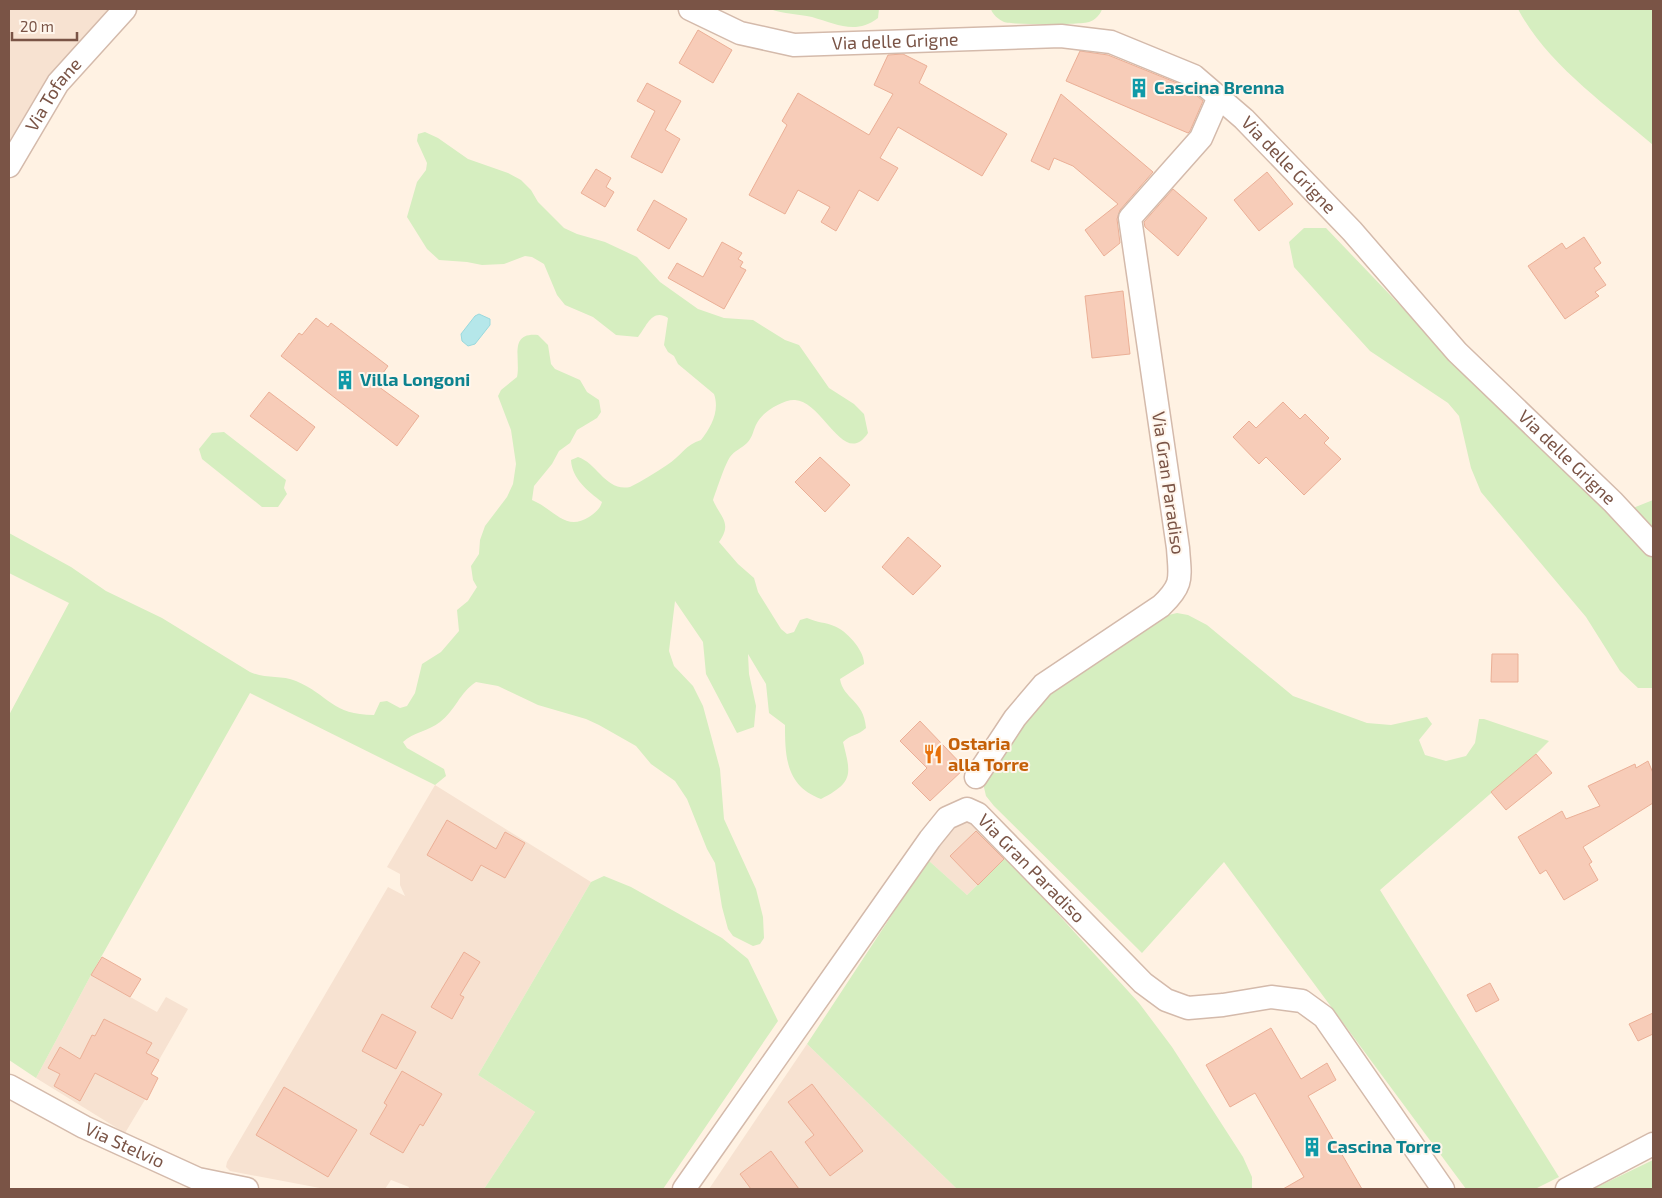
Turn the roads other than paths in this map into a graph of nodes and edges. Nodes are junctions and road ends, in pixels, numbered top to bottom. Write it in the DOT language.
graph roads {
  1 [pos="125,9"];
  2 [pos="690,9"];
  3 [pos="1219,97"];
  4 [pos="9,166"];
  5 [pos="1653,545"];
  6 [pos="976,777"];
  7 [pos="9,1086"];
  8 [pos="1653,1144"];
  9 [pos="247,1189"];
  10 [pos="684,1189"];
  11 [pos="1443,1189"];
  12 [pos="1567,1189"];
  1 -- 4 [label="street, Via Tofane"];
  2 -- 3 [label="street, Via delle Grigne"];
  3 -- 5 [label="street, Via delle Grigne"];
  3 -- 6 [label="street, Via Gran Paradiso"];
  7 -- 9 [label="street, Via Stelvio"];
  8 -- 12 [label="street"];
  10 -- 11 [label="street, Via Gran Paradiso"];
}
